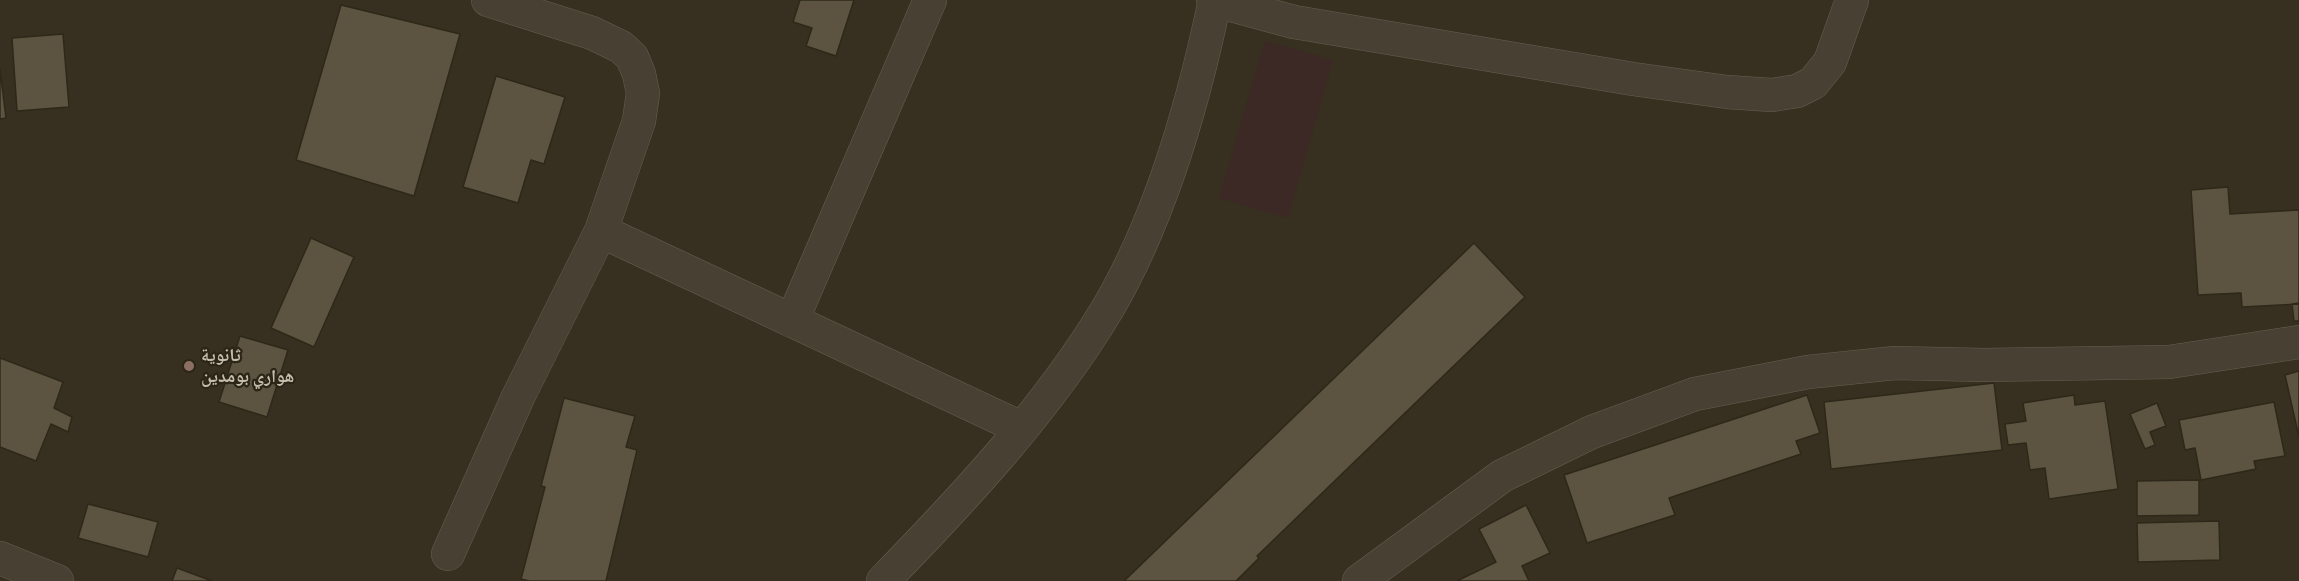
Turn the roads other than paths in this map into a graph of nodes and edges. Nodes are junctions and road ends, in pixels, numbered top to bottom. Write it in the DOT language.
graph roads {
  1 [pos="488,0"];
  2 [pos="930,0"];
  3 [pos="1214,0"];
  4 [pos="1851,0"];
  5 [pos="601,231"];
  6 [pos="792,321"];
  7 [pos="2299,342"];
  8 [pos="1021,428"];
  9 [pos="448,554"];
  10 [pos="0,558"];
  11 [pos="57,581"];
  12 [pos="883,581"];
  13 [pos="1359,581"];
  1 -- 5 [label="street"];
  2 -- 6 [label="street"];
  3 -- 4 [label="street"];
  3 -- 8 [label="street"];
  5 -- 6 [label="street"];
  5 -- 9 [label="street"];
  6 -- 8 [label="street"];
  7 -- 13 [label="street"];
  8 -- 12 [label="street"];
  10 -- 11 [label="street"];
}
